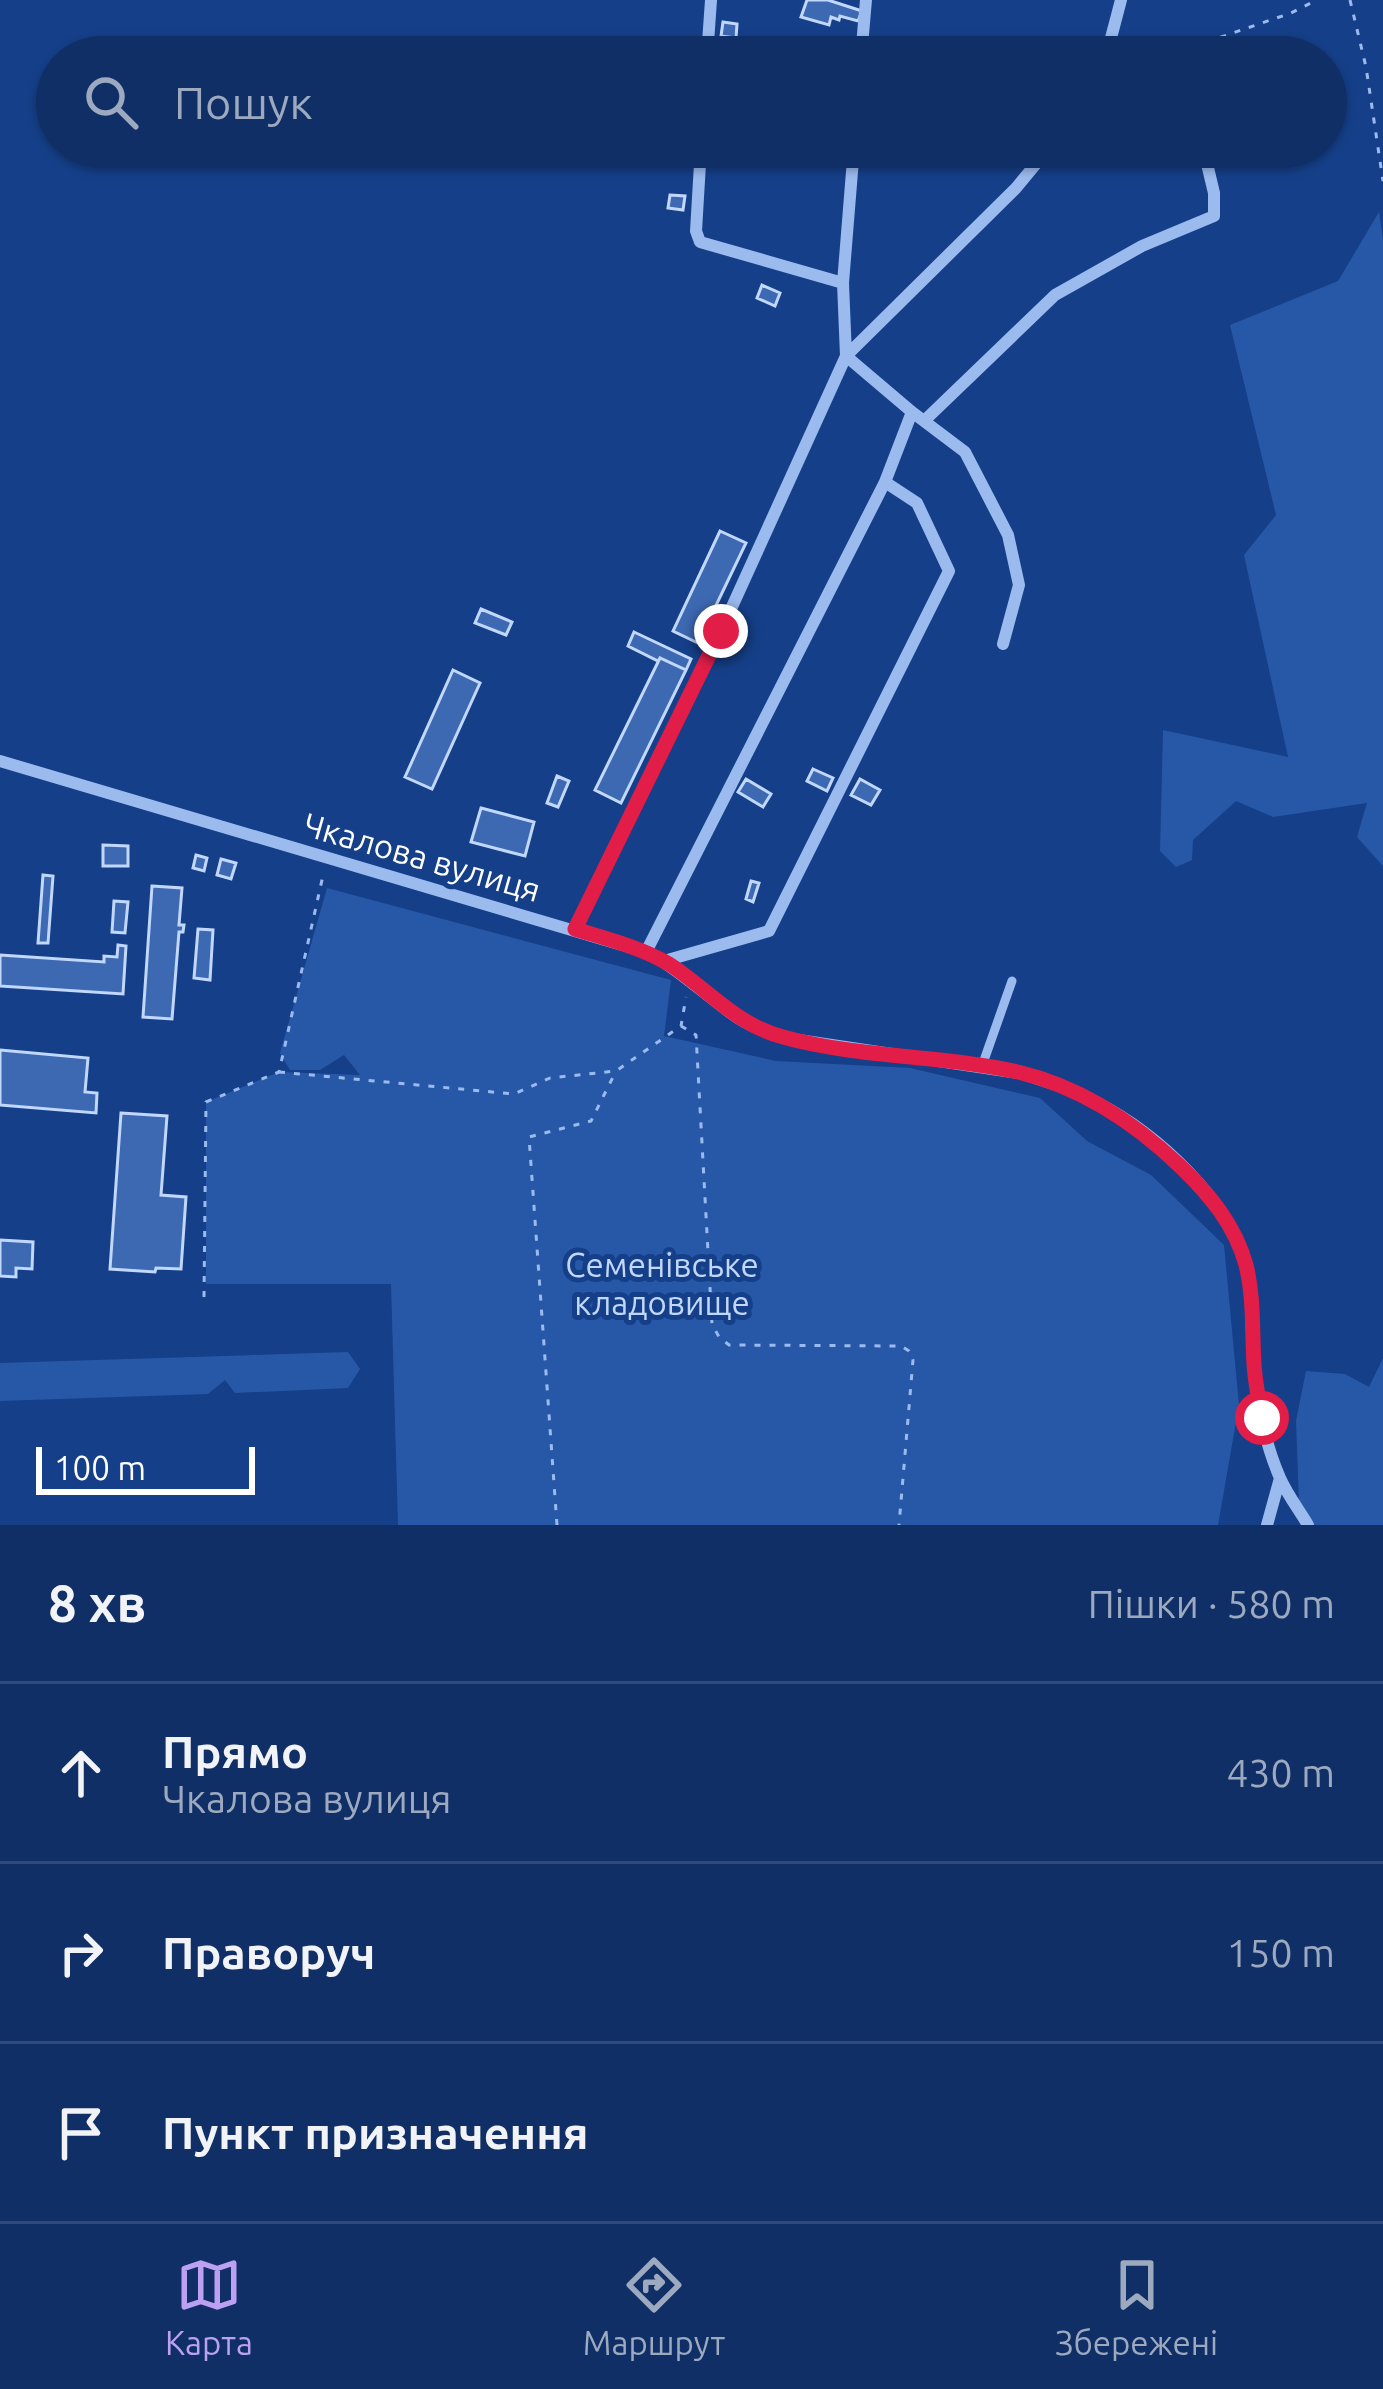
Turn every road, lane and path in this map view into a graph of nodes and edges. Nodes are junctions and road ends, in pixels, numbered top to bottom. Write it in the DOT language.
graph roads {
  1 [pos="711,0"];
  2 [pos="866,0"];
  3 [pos="1120,0"];
  4 [pos="1317,0"];
  5 [pos="1350,0"];
  6 [pos="708,36"];
  7 [pos="863,36"];
  8 [pos="1111,36"];
  9 [pos="1229,36"];
  10 [pos="700,168"];
  11 [pos="852,168"];
  12 [pos="1033,168"];
  13 [pos="1208,168"];
  14 [pos="1383,181"];
  15 [pos="843,283"];
  16 [pos="846,356"];
  17 [pos="912,412"];
  18 [pos="924,422"];
  19 [pos="885,482"];
  20 [pos="1003,644"];
  21 [pos="0,760"];
  22 [pos="327,858"];
  23 [pos="575,929"];
  24 [pos="646,952"];
  25 [pos="664,962"];
  26 [pos="688,977"];
  27 [pos="1012,981"];
  28 [pos="681,1026"];
  29 [pos="982,1066"];
  30 [pos="616,1071"];
  31 [pos="279,1072"];
  32 [pos="204,1297"];
  33 [pos="1280,1478"];
  34 [pos="557,1525"];
  35 [pos="899,1525"];
  36 [pos="1267,1525"];
  37 [pos="1308,1525"];
  1 -- 6 [label="street"];
  2 -- 7 [label="street"];
  3 -- 8 [label="street"];
  4 -- 9 [label="path"];
  5 -- 14 [label="path"];
  10 -- 15 [label="street"];
  11 -- 15 [label="street"];
  12 -- 16 [label="street"];
  13 -- 18 [label="street"];
  15 -- 16 [label="street"];
  16 -- 17 [label="street"];
  16 -- 23 [label="street"];
  17 -- 18 [label="street"];
  17 -- 19 [label="street"];
  18 -- 20 [label="street"];
  19 -- 24 [label="street"];
  19 -- 25 [label="street"];
  21 -- 22 [label="street, Чкалова вулиця"];
  22 -- 23 [label="street, Чкалова вулиця"];
  22 -- 31 [label="path"];
  23 -- 24 [label="street, Чкалова вулиця"];
  24 -- 25 [label="street, Чкалова вулиця"];
  25 -- 26 [label="street, Чкалова вулиця"];
  26 -- 28 [label="path"];
  26 -- 29 [label="street, Чкалова вулиця"];
  27 -- 29 [label="lane"];
  28 -- 30 [label="path"];
  28 -- 35 [label="path"];
  29 -- 33 [label="street, Чкалова вулиця"];
  30 -- 31 [label="path"];
  30 -- 34 [label="path"];
  31 -- 32 [label="path"];
  33 -- 36 [label="street"];
  33 -- 37 [label="street, Чкалова вулиця"];
}
